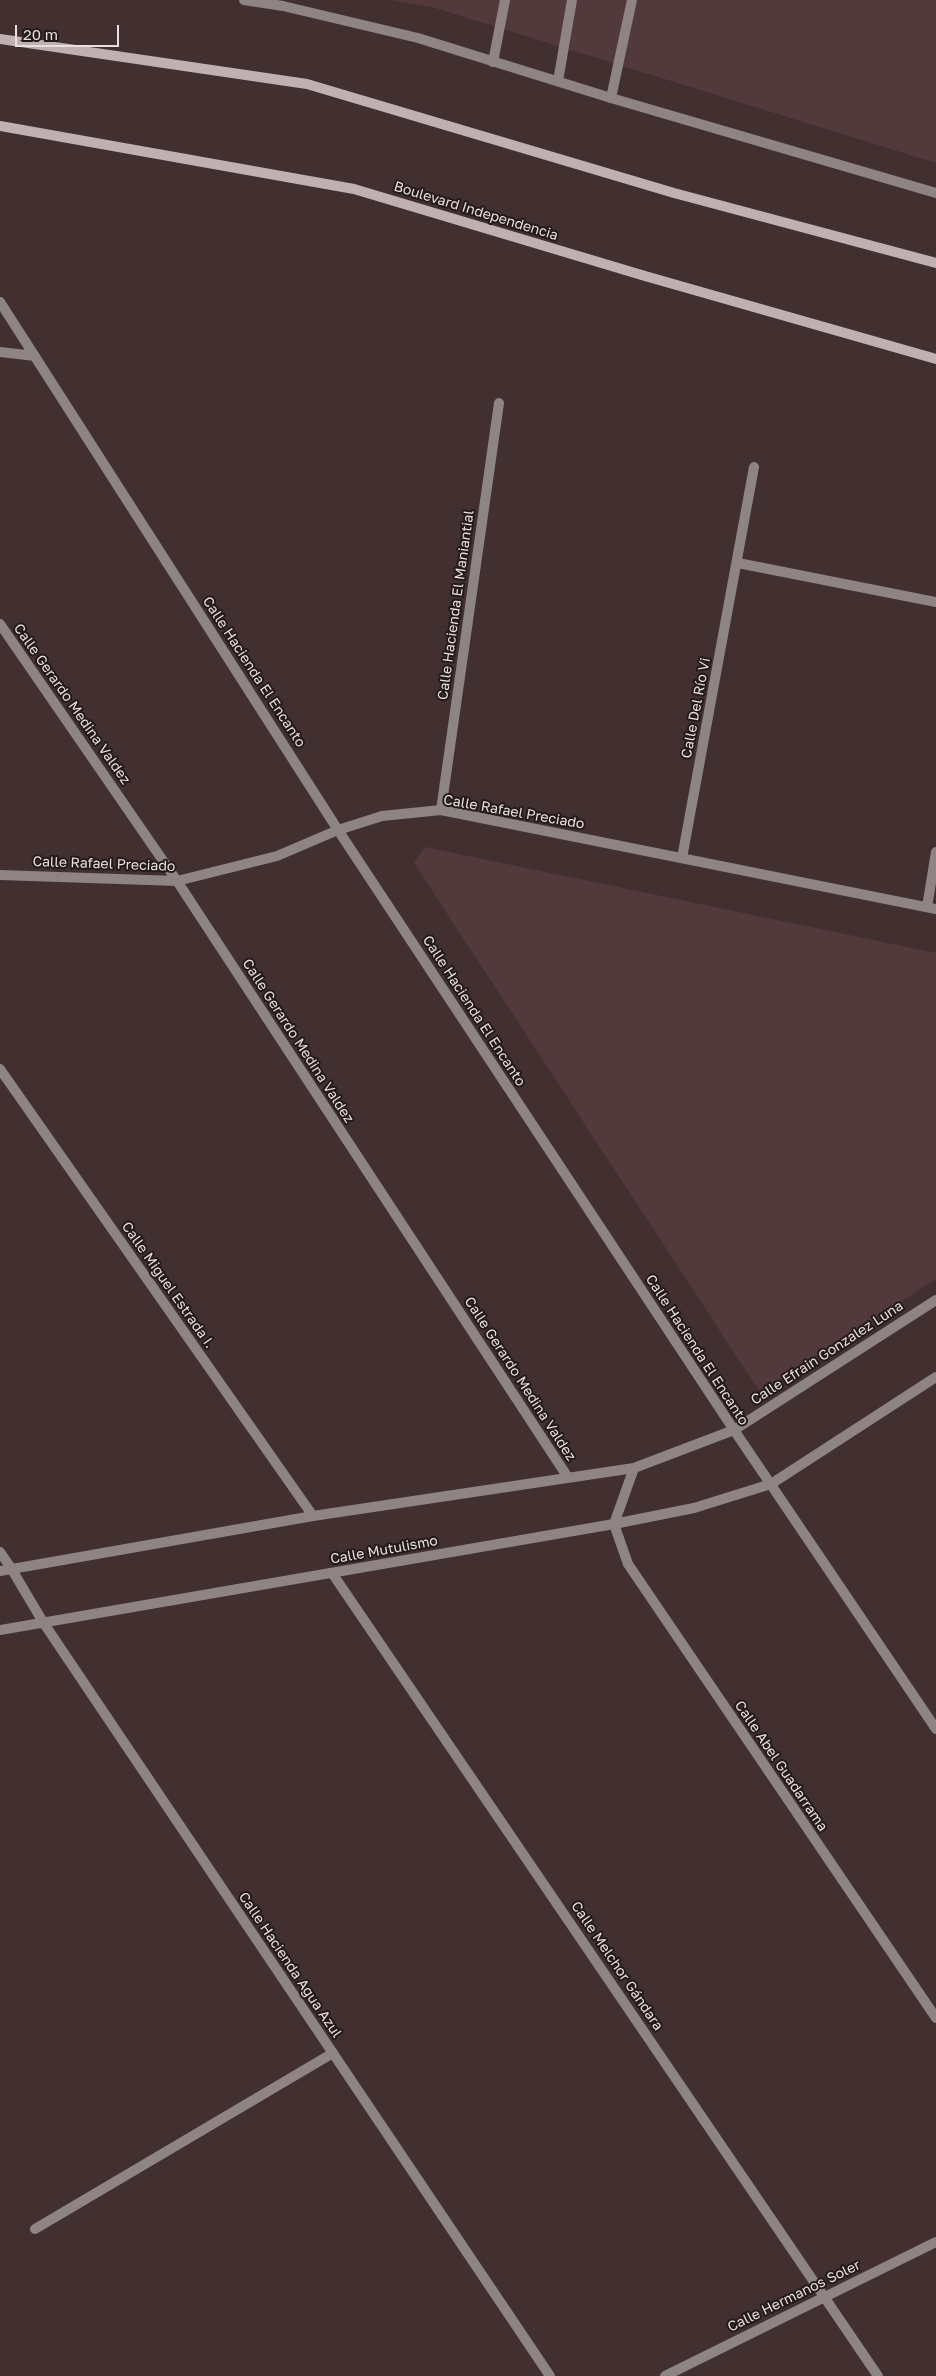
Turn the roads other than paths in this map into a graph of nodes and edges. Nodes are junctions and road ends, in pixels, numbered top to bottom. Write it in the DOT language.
graph roads {
  1 [pos="244,0"];
  2 [pos="505,0"];
  3 [pos="572,0"];
  4 [pos="632,0"];
  5 [pos="0,38"];
  6 [pos="493,62"];
  7 [pos="558,81"];
  8 [pos="611,98"];
  9 [pos="0,126"];
  10 [pos="936,193"];
  11 [pos="936,263"];
  12 [pos="0,302"];
  13 [pos="0,352"];
  14 [pos="34,356"];
  15 [pos="936,359"];
  16 [pos="499,403"];
  17 [pos="754,467"];
  18 [pos="738,562"];
  19 [pos="936,602"];
  20 [pos="0,624"];
  21 [pos="441,810"];
  22 [pos="338,830"];
  23 [pos="936,852"];
  24 [pos="682,858"];
  25 [pos="0,875"];
  26 [pos="177,881"];
  27 [pos="932,908"];
  28 [pos="0,1070"];
  29 [pos="936,1300"];
  30 [pos="936,1377"];
  31 [pos="734,1430"];
  32 [pos="634,1468"];
  33 [pos="567,1476"];
  34 [pos="771,1484"];
  35 [pos="313,1516"];
  36 [pos="614,1524"];
  37 [pos="0,1552"];
  38 [pos="11,1568"];
  39 [pos="0,1571"];
  40 [pos="332,1573"];
  41 [pos="43,1622"];
  42 [pos="0,1630"];
  43 [pos="936,1729"];
  44 [pos="936,2018"];
  45 [pos="333,2053"];
  46 [pos="35,2229"];
  47 [pos="936,2242"];
  48 [pos="825,2296"];
  49 [pos="550,2376"];
  50 [pos="664,2376"];
  51 [pos="878,2376"];
  1 -- 6 [label="street"];
  2 -- 6 [label="street"];
  3 -- 7 [label="street"];
  4 -- 8 [label="street"];
  5 -- 11 [label="main road"];
  6 -- 7 [label="street"];
  7 -- 8 [label="street"];
  8 -- 10 [label="street"];
  9 -- 15 [label="main road, Boulevard Independencia"];
  12 -- 14 [label="street, Calle Hacienda El Encanto"];
  13 -- 14 [label="street"];
  14 -- 22 [label="street, Calle Hacienda El Encanto"];
  16 -- 21 [label="street, Calle Hacienda El Maniantial"];
  17 -- 18 [label="street, Calle Del Río Vi"];
  18 -- 19 [label="street"];
  18 -- 24 [label="street, Calle Del Río Vi"];
  20 -- 26 [label="street, Calle Gerardo Medina Valdez"];
  21 -- 22 [label="street, Calle Rafael Preciado"];
  21 -- 24 [label="street, Calle Rafael Preciado"];
  22 -- 26 [label="street, Calle Rafael Preciado"];
  22 -- 31 [label="street, Calle Hacienda El Encanto"];
  23 -- 27 [label="street"];
  24 -- 27 [label="street, Calle Rafael Preciado"];
  25 -- 26 [label="street, Calle Rafael Preciado"];
  26 -- 33 [label="street, Calle Gerardo Medina Valdez"];
  28 -- 35 [label="street, Calle Miguel Estrada I."];
  29 -- 31 [label="street, Calle Efrain Gonzalez Luna"];
  30 -- 34 [label="street"];
  31 -- 32 [label="street"];
  31 -- 34 [label="street, Calle Hacienda El Encanto"];
  32 -- 33 [label="street"];
  32 -- 36 [label="street"];
  33 -- 35 [label="street"];
  34 -- 36 [label="street, Calle Mutulismo"];
  34 -- 43 [label="street, Calle Hacienda El Encanto"];
  35 -- 38 [label="street"];
  36 -- 40 [label="street, Calle Mutulismo"];
  36 -- 44 [label="street, Calle Abel Guadarrama"];
  37 -- 38 [label="street, Calle Hacienda Agua Azul"];
  38 -- 39 [label="street"];
  38 -- 41 [label="street, Calle Hacienda Agua Azul"];
  40 -- 41 [label="street, Calle Mutulismo"];
  40 -- 48 [label="street, Calle Melchor Gándara"];
  41 -- 42 [label="street, Calle Mutulismo"];
  41 -- 45 [label="street, Calle Hacienda Agua Azul"];
  45 -- 46 [label="street"];
  45 -- 49 [label="street, Calle Hacienda Agua Azul"];
  47 -- 48 [label="street, Calle Hermanos Soler"];
  48 -- 50 [label="street, Calle Hermanos Soler"];
  48 -- 51 [label="street, Calle Melchor Gándara"];
}
